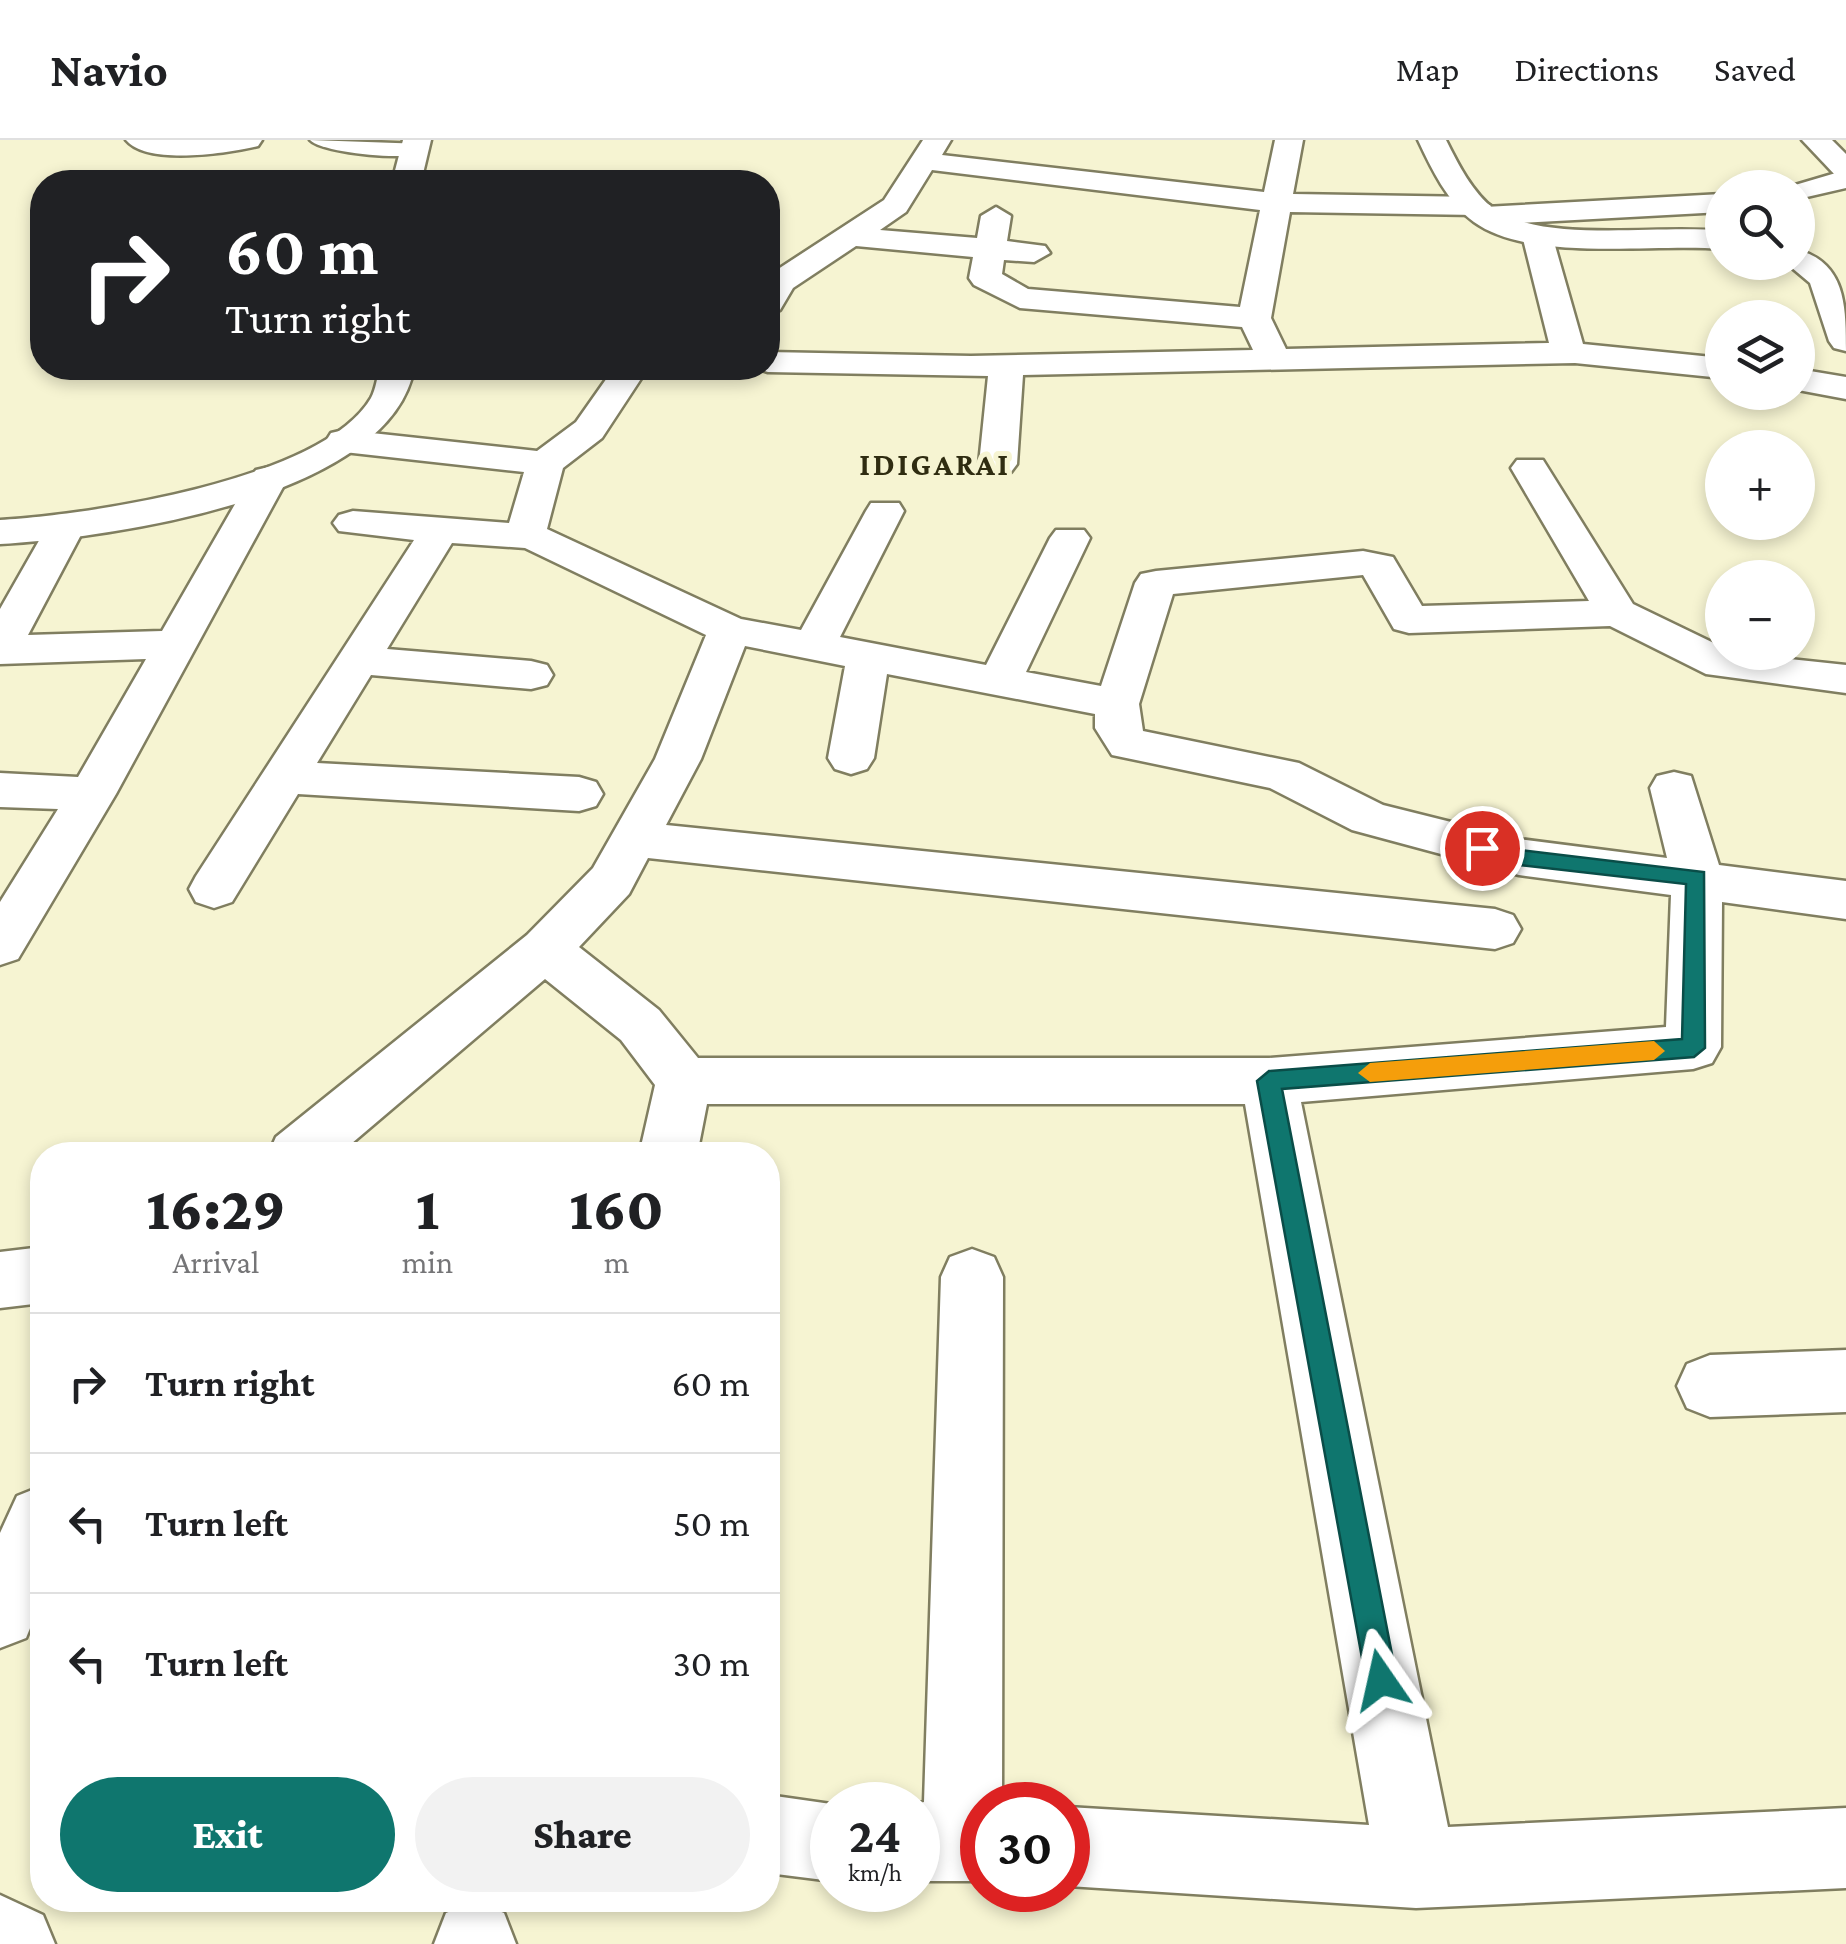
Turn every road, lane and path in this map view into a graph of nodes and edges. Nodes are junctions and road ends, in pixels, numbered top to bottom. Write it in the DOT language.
graph roads {
  1 [pos="140,140"];
  2 [pos="248,140"];
  3 [pos="324,140"];
  4 [pos="1288,140"];
  5 [pos="1432,140"];
  6 [pos="1816,140"];
  7 [pos="415,145"];
  8 [pos="208,149"];
  9 [pos="931,150"];
  10 [pos="1112,156"];
  11 [pos="182,170"];
  12 [pos="410,170"];
  13 [pos="1846,170"];
  14 [pos="1846,179"];
  15 [pos="1085,180"];
  16 [pos="1815,186"];
  17 [pos="1278,203"];
  18 [pos="1705,204"];
  19 [pos="1481,211"];
  20 [pos="993,232"];
  21 [pos="1537,235"];
  22 [pos="850,236"];
  23 [pos="1705,237"];
  24 [pos="1034,252"];
  25 [pos="1815,272"];
  26 [pos="780,282"];
  27 [pos="1254,318"];
  28 [pos="1846,341"];
  29 [pos="1569,353"];
  30 [pos="1274,359"];
  31 [pos="780,362"];
  32 [pos="1006,365"];
  33 [pos="1705,366"];
  34 [pos="394,380"];
  35 [pos="623,380"];
  36 [pos="1815,383"];
  37 [pos="1846,388"];
  38 [pos="344,441"];
  39 [pos="545,464"];
  40 [pos="998,464"];
  41 [pos="1530,468"];
  42 [pos="270,478"];
  43 [pos="886,511"];
  44 [pos="353,524"];
  45 [pos="63,530"];
  46 [pos="440,530"];
  47 [pos="0,532"];
  48 [pos="531,537"];
  49 [pos="1070,538"];
  50 [pos="1617,613"];
  51 [pos="730,630"];
  52 [pos="176,644"];
  53 [pos="813,646"];
  54 [pos="0,649"];
  55 [pos="868,656"];
  56 [pos="358,660"];
  57 [pos="531,675"];
  58 [pos="1001,679"];
  59 [pos="1846,680"];
  60 [pos="1118,704"];
  61 [pos="851,758"];
  62 [pos="284,777"];
  63 [pos="1674,788"];
  64 [pos="0,790"];
  65 [pos="92,794"];
  66 [pos="578,794"];
  67 [pos="633,839"];
  68 [pos="1697,878"];
  69 [pos="214,888"];
  70 [pos="1846,900"];
  71 [pos="1496,929"];
  72 [pos="0,945"];
  73 [pos="545,948"];
  74 [pos="684,1081"];
  75 [pos="1269,1081"];
  76 [pos="313,1142"];
  77 [pos="671,1142"];
  78 [pos="30,1276"];
  79 [pos="972,1277"];
  80 [pos="0,1280"];
  81 [pos="1846,1380"];
  82 [pos="1710,1386"];
  83 [pos="0,1506"];
  84 [pos="30,1508"];
  85 [pos="30,1546"];
  86 [pos="0,1612"];
  87 [pos="780,1836"];
  88 [pos="810,1839"];
  89 [pos="954,1841"];
  90 [pos="1090,1848"];
  91 [pos="1846,1848"];
  92 [pos="1416,1868"];
  93 [pos="0,1936"];
  94 [pos="14,1944"];
  1 -- 8 [label="street"];
  2 -- 8 [label="street"];
  3 -- 7 [label="street"];
  4 -- 17 [label="street"];
  5 -- 19 [label="street"];
  6 -- 13 [label="street"];
  7 -- 12 [label="street"];
  8 -- 11 [label="street"];
  9 -- 15 [label="street"];
  9 -- 22 [label="street"];
  10 -- 15 [label="street"];
  14 -- 16 [label="street"];
  15 -- 17 [label="street"];
  17 -- 19 [label="street"];
  17 -- 27 [label="street"];
  18 -- 19 [label="street"];
  19 -- 21 [label="street"];
  20 -- 22 [label="street"];
  20 -- 24 [label="street"];
  20 -- 27 [label="street"];
  21 -- 23 [label="street"];
  21 -- 29 [label="street"];
  22 -- 26 [label="street"];
  25 -- 28 [label="street"];
  27 -- 30 [label="street"];
  29 -- 30 [label="street"];
  29 -- 33 [label="street"];
  30 -- 32 [label="street"];
  31 -- 32 [label="street"];
  32 -- 40 [label="street"];
  34 -- 38 [label="street"];
  35 -- 39 [label="street"];
  36 -- 37 [label="street"];
  38 -- 39 [label="street"];
  38 -- 42 [label="street"];
  39 -- 48 [label="street"];
  41 -- 50 [label="street"];
  42 -- 45 [label="street"];
  42 -- 52 [label="street"];
  43 -- 53 [label="street"];
  44 -- 46 [label="street"];
  45 -- 47 [label="street"];
  45 -- 54 [label="street"];
  46 -- 48 [label="street"];
  46 -- 56 [label="street"];
  48 -- 51 [label="street"];
  49 -- 58 [label="street"];
  50 -- 59 [label="street"];
  50 -- 60 [label="street"];
  51 -- 53 [label="street"];
  51 -- 67 [label="street"];
  52 -- 54 [label="street"];
  52 -- 65 [label="street"];
  53 -- 55 [label="street"];
  55 -- 58 [label="street"];
  55 -- 61 [label="street"];
  56 -- 57 [label="street"];
  56 -- 62 [label="street"];
  58 -- 60 [label="street"];
  60 -- 68 [label="street"];
  62 -- 66 [label="street"];
  62 -- 69 [label="street"];
  63 -- 68 [label="street"];
  64 -- 65 [label="street"];
  65 -- 72 [label="street"];
  67 -- 71 [label="street"];
  67 -- 73 [label="street"];
  68 -- 70 [label="street"];
  68 -- 75 [label="street"];
  73 -- 74 [label="street"];
  73 -- 76 [label="street"];
  74 -- 75 [label="street"];
  74 -- 77 [label="street"];
  75 -- 92 [label="street"];
  78 -- 80 [label="street"];
  79 -- 89 [label="street"];
  81 -- 82 [label="street"];
  83 -- 84 [label="street"];
  85 -- 86 [label="street"];
  87 -- 88 [label="street"];
  90 -- 92 [label="street"];
  91 -- 92 [label="street"];
  93 -- 94 [label="street"];
}
